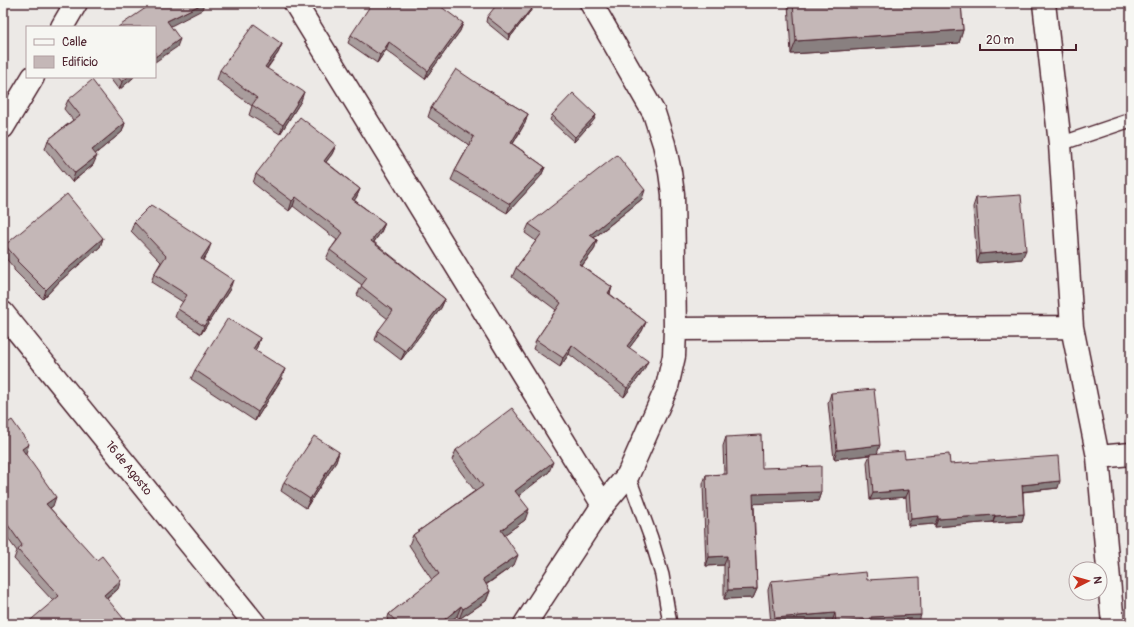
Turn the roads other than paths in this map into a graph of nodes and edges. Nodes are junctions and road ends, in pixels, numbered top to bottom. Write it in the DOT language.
graph roads {
  1 [pos="76,3"];
  2 [pos="295,3"];
  3 [pos="591,3"];
  4 [pos="1044,3"];
  5 [pos="63,26"];
  6 [pos="32,78"];
  7 [pos="1131,120"];
  8 [pos="3,127"];
  9 [pos="1060,144"];
  10 [pos="3,313"];
  11 [pos="1072,327"];
  12 [pos="675,329"];
  13 [pos="1131,454"];
  14 [pos="1098,457"];
  15 [pos="628,475"];
  16 [pos="603,505"];
  17 [pos="255,624"];
  18 [pos="525,624"];
  19 [pos="670,624"];
  20 [pos="1113,624"];
  1 -- 5 [label="street"];
  2 -- 16 [label="street"];
  3 -- 12 [label="street"];
  4 -- 9 [label="street"];
  6 -- 8 [label="street"];
  7 -- 9 [label="lane"];
  9 -- 11 [label="street"];
  10 -- 17 [label="street, 16 de Agosto"];
  11 -- 12 [label="street"];
  11 -- 14 [label="street"];
  12 -- 15 [label="street"];
  13 -- 14 [label="street"];
  14 -- 20 [label="street"];
  15 -- 16 [label="street"];
  15 -- 19 [label="lane"];
  16 -- 18 [label="street"];
}
